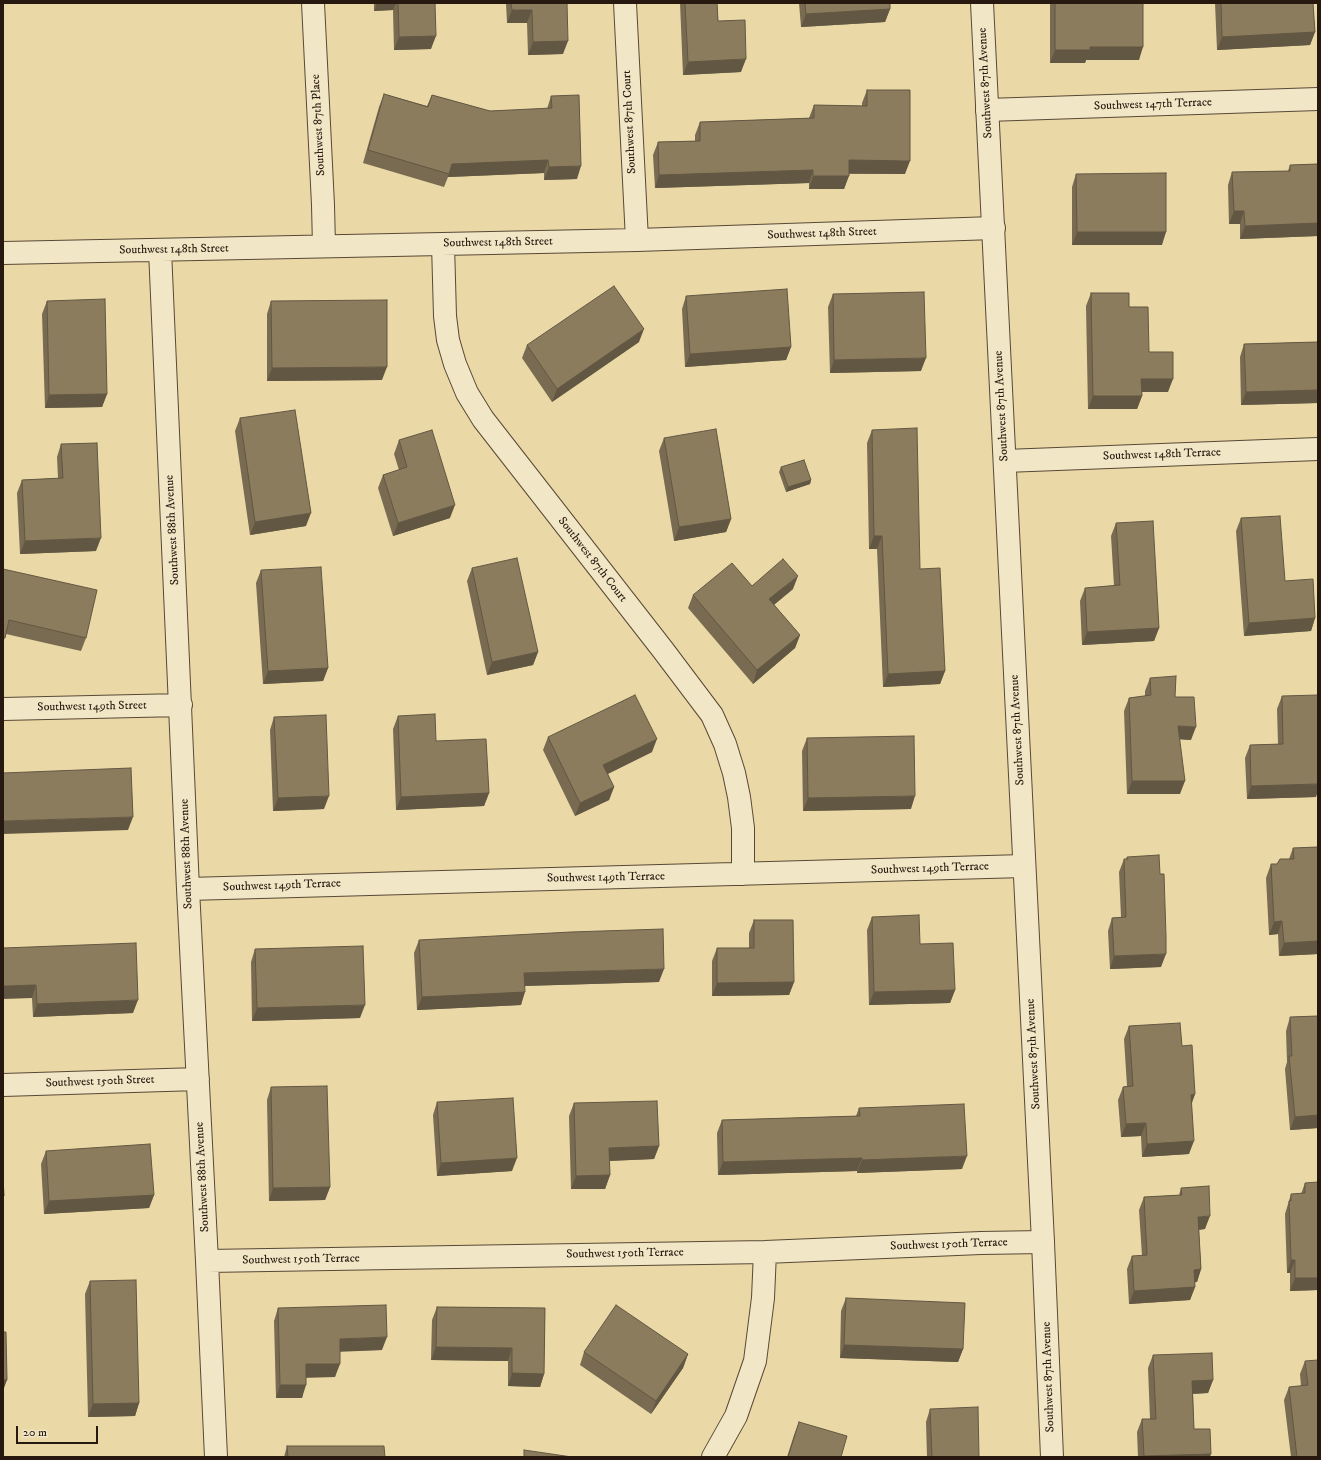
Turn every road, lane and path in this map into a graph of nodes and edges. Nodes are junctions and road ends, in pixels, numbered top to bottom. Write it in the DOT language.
graph roads {
  1 [pos="313,3"];
  2 [pos="625,3"];
  3 [pos="982,3"];
  4 [pos="1318,99"];
  5 [pos="987,110"];
  6 [pos="994,228"];
  7 [pos="637,240"];
  8 [pos="443,244"];
  9 [pos="324,246"];
  10 [pos="160,250"];
  11 [pos="3,253"];
  12 [pos="1318,449"];
  13 [pos="1005,461"];
  14 [pos="181,705"];
  15 [pos="3,709"];
  16 [pos="1024,866"];
  17 [pos="743,874"];
  18 [pos="188,889"];
  19 [pos="198,1079"];
  20 [pos="3,1085"];
  21 [pos="1043,1242"];
  22 [pos="765,1252"];
  23 [pos="207,1261"];
  24 [pos="216,1457"];
  25 [pos="713,1457"];
  26 [pos="1052,1457"];
  1 -- 9 [label="street, Southwest 87th Place"];
  2 -- 7 [label="street, Southwest 87th Court"];
  3 -- 5 [label="street, Southwest 87th Avenue"];
  4 -- 5 [label="street, Southwest 147th Terrace"];
  5 -- 6 [label="street, Southwest 87th Avenue"];
  6 -- 7 [label="street, Southwest 148th Street"];
  6 -- 13 [label="street, Southwest 87th Avenue"];
  7 -- 8 [label="street, Southwest 148th Street"];
  8 -- 9 [label="street, Southwest 148th Street"];
  8 -- 17 [label="street, Southwest 87th Court"];
  9 -- 10 [label="street, Southwest 148th Street"];
  10 -- 11 [label="street, Southwest 148th Street"];
  10 -- 14 [label="street, Southwest 88th Avenue"];
  12 -- 13 [label="street, Southwest 148th Terrace"];
  13 -- 16 [label="street, Southwest 87th Avenue"];
  14 -- 15 [label="street, Southwest 149th Street"];
  14 -- 18 [label="street, Southwest 88th Avenue"];
  16 -- 17 [label="street, Southwest 149th Terrace"];
  16 -- 21 [label="street, Southwest 87th Avenue"];
  17 -- 18 [label="street, Southwest 149th Terrace"];
  18 -- 19 [label="street, Southwest 88th Avenue"];
  19 -- 20 [label="street, Southwest 150th Street"];
  19 -- 23 [label="street, Southwest 88th Avenue"];
  21 -- 22 [label="street, Southwest 150th Terrace"];
  21 -- 26 [label="street, Southwest 87th Avenue"];
  22 -- 23 [label="street, Southwest 150th Terrace"];
  22 -- 25 [label="street"];
  23 -- 24 [label="street, Southwest 88th Avenue"];
}
